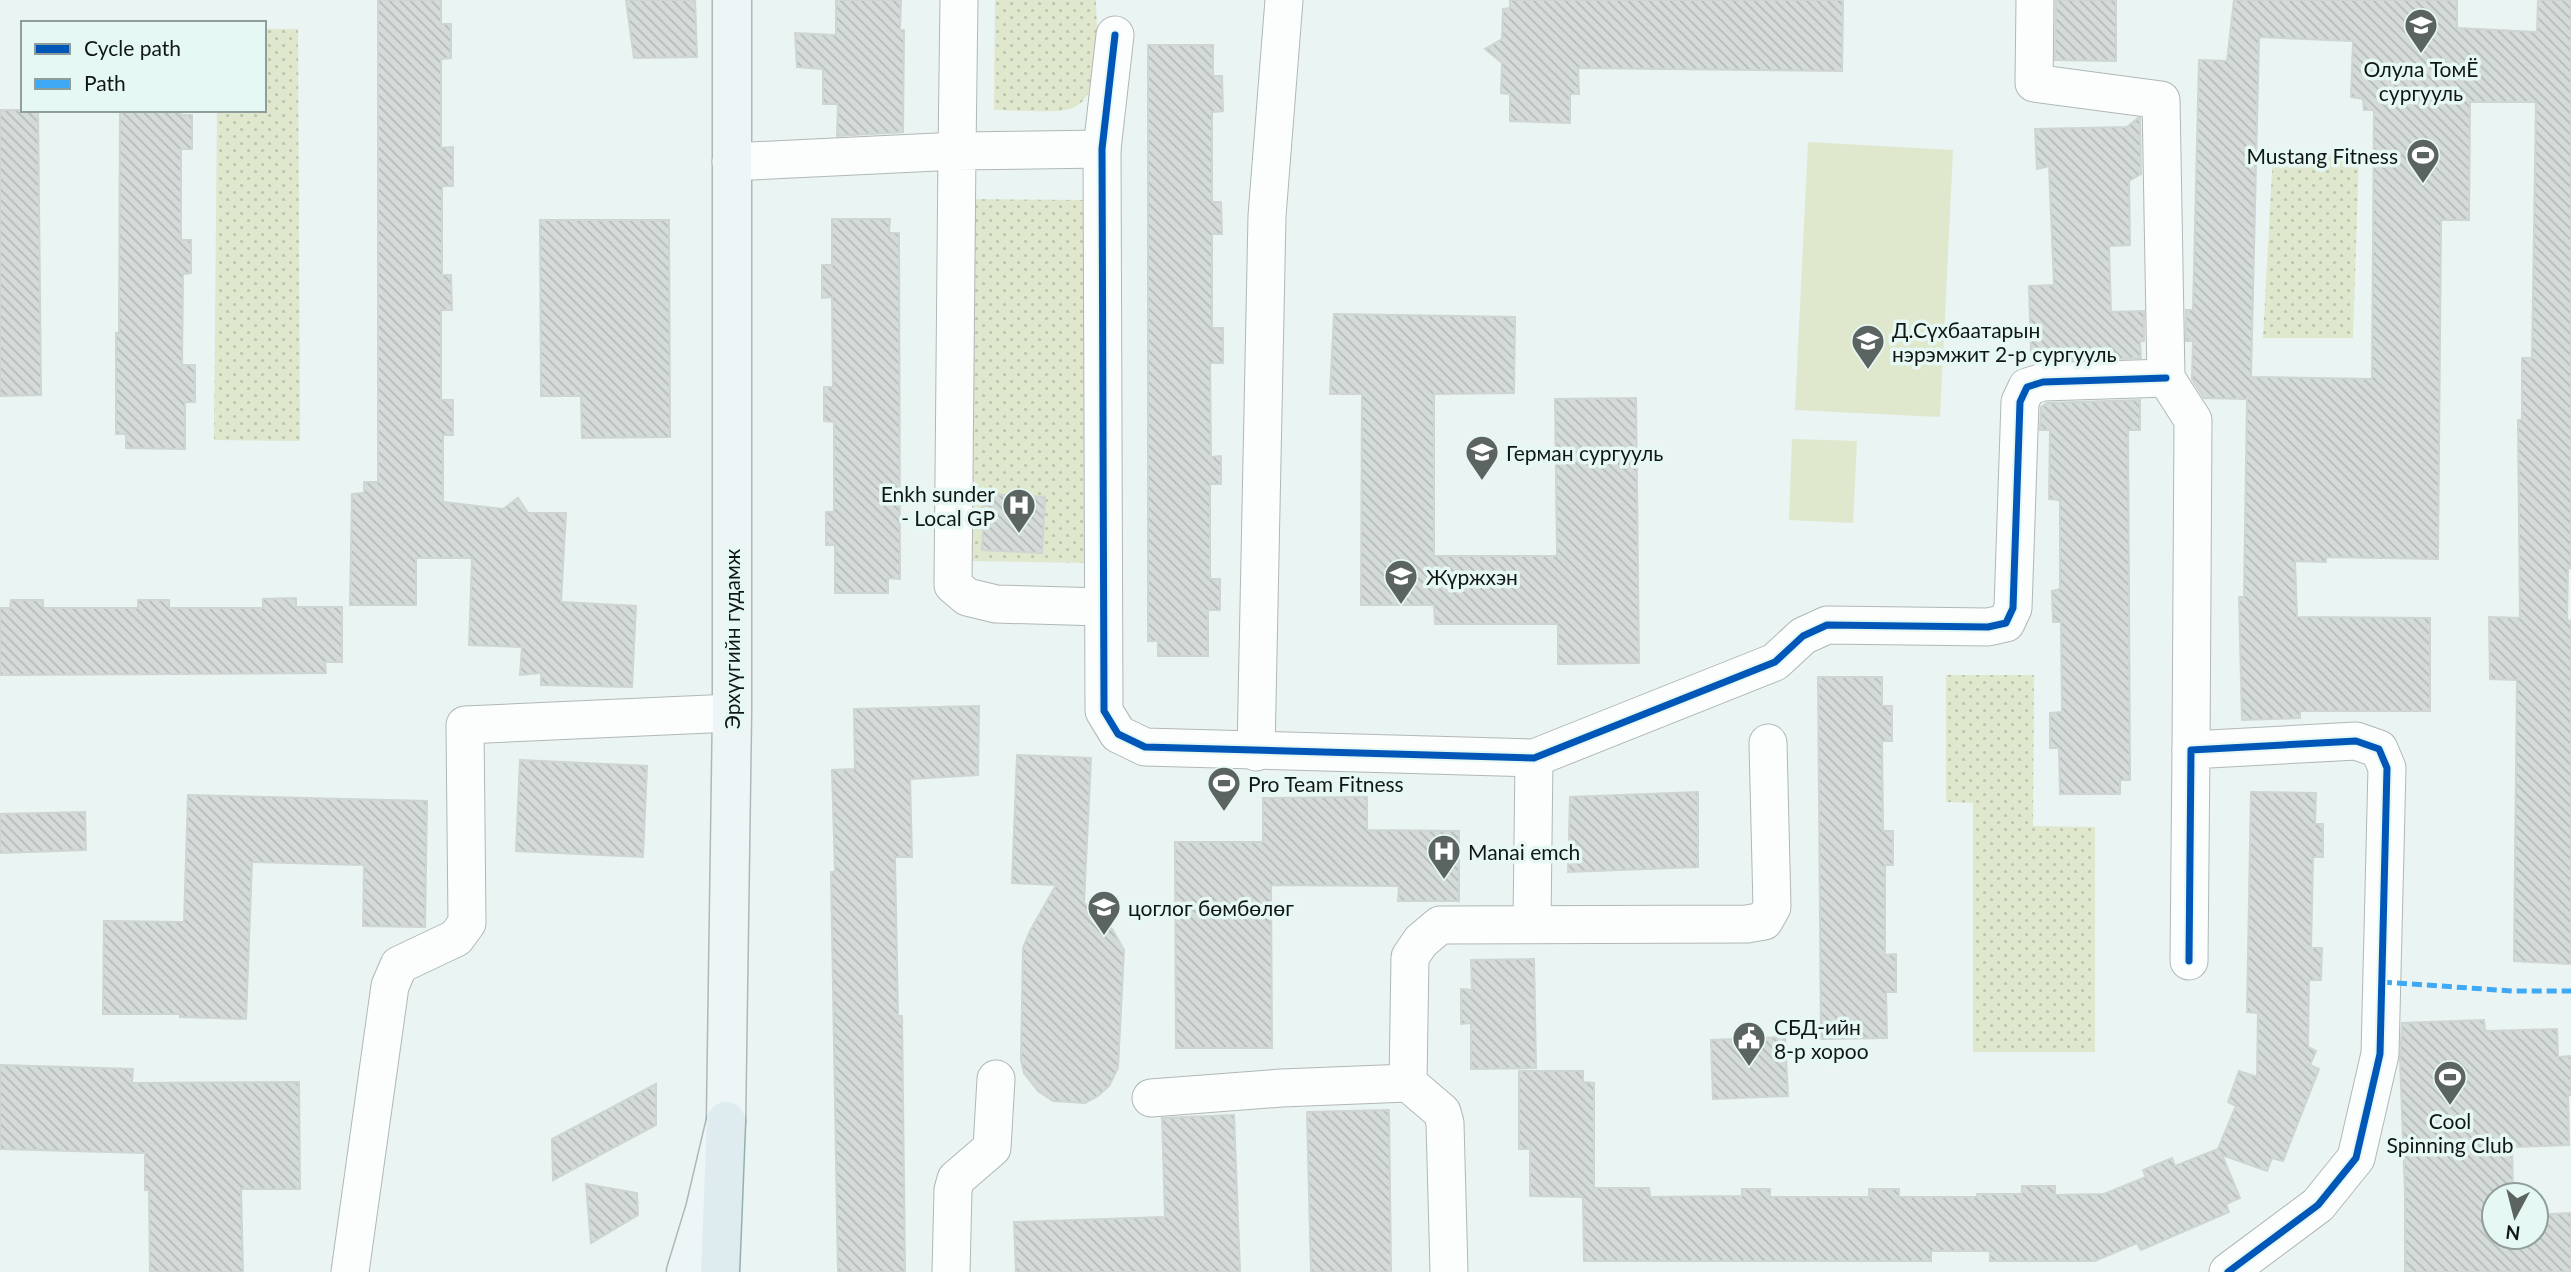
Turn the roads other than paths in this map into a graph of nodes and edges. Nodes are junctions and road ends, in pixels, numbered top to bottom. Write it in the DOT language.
graph roads {
  1 [pos="732,0"];
  2 [pos="958,0"];
  3 [pos="1284,0"];
  4 [pos="2035,0"];
  5 [pos="1115,35"];
  6 [pos="1102,149"];
  7 [pos="957,151"];
  8 [pos="731,162"];
  9 [pos="2166,378"];
  10 [pos="1102,607"];
  11 [pos="732,713"];
  12 [pos="1768,743"];
  13 [pos="2191,750"];
  14 [pos="1256,752"];
  15 [pos="1534,758"];
  16 [pos="1532,923"];
  17 [pos="2189,961"];
  18 [pos="996,1079"];
  19 [pos="1408,1083"];
  20 [pos="1151,1098"];
  21 [pos="726,1121"];
  22 [pos="351,1272"];
  23 [pos="686,1272"];
  24 [pos="720,1272"];
  25 [pos="951,1272"];
  26 [pos="1449,1272"];
  27 [pos="2228,1272"];
  1 -- 8 [label="main road, Эрхүүгийн гудамж"];
  2 -- 7 [label="street"];
  3 -- 14 [label="street"];
  4 -- 9 [label="street"];
  5 -- 6 [label="street"];
  6 -- 7 [label="street"];
  6 -- 10 [label="street"];
  7 -- 8 [label="street"];
  7 -- 10 [label="street"];
  8 -- 11 [label="main road, Эрхүүгийн гудамж"];
  9 -- 13 [label="street"];
  9 -- 15 [label="street"];
  10 -- 14 [label="street"];
  11 -- 21 [label="main road, Эрхүүгийн гудамж"];
  11 -- 22 [label="street"];
  12 -- 16 [label="street"];
  13 -- 17 [label="street"];
  13 -- 27 [label="street"];
  14 -- 15 [label="street"];
  15 -- 16 [label="street"];
  16 -- 19 [label="street"];
  18 -- 25 [label="street"];
  19 -- 20 [label="street"];
  19 -- 26 [label="street"];
  21 -- 23 [label="main road, Эрхүүгийн гудамж"];
  21 -- 24 [label="main road"];
}
